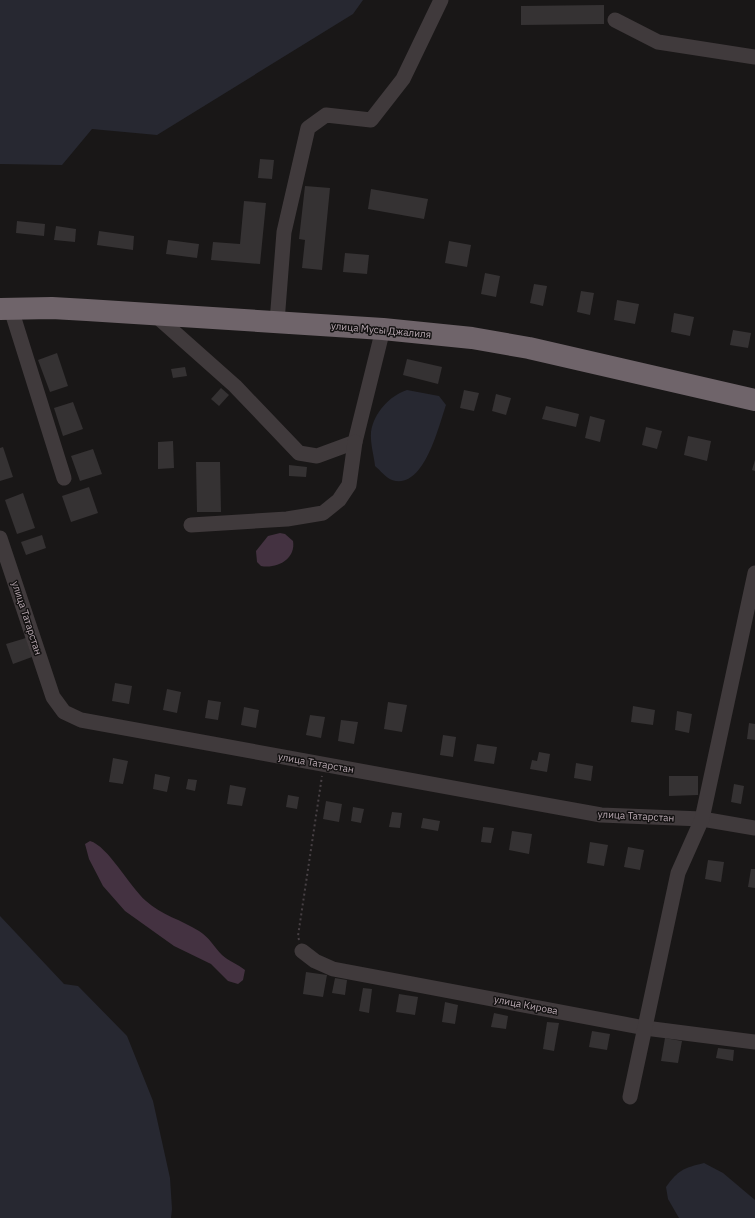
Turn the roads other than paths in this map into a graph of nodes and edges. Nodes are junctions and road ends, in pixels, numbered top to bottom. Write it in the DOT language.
graph roads {
  1 [pos="441,0"];
  2 [pos="615,20"];
  3 [pos="755,57"];
  4 [pos="5,309"];
  5 [pos="154,314"];
  6 [pos="277,322"];
  7 [pos="383,329"];
  8 [pos="755,400"];
  9 [pos="355,442"];
  10 [pos="64,478"];
  11 [pos="191,525"];
  12 [pos="0,538"];
  13 [pos="755,573"];
  14 [pos="702,819"];
  15 [pos="755,828"];
  16 [pos="302,951"];
  17 [pos="645,1028"];
  18 [pos="755,1042"];
  19 [pos="630,1096"];
  1 -- 6 [label="street"];
  2 -- 3 [label="street"];
  4 -- 5 [label="highway, улица Мусы Джалиля"];
  4 -- 10 [label="street"];
  5 -- 6 [label="highway, улица Мусы Джалиля"];
  5 -- 9 [label="street"];
  6 -- 7 [label="highway, улица Мусы Джалиля"];
  7 -- 8 [label="highway, улица Мусы Джалиля"];
  7 -- 9 [label="street"];
  9 -- 11 [label="street"];
  12 -- 14 [label="street, улица Татарстан"];
  13 -- 14 [label="street"];
  14 -- 15 [label="street, улица Татарстан"];
  14 -- 17 [label="street"];
  16 -- 17 [label="street, улица Кирова"];
  17 -- 18 [label="street, улица Кирова"];
  17 -- 19 [label="street"];
}
